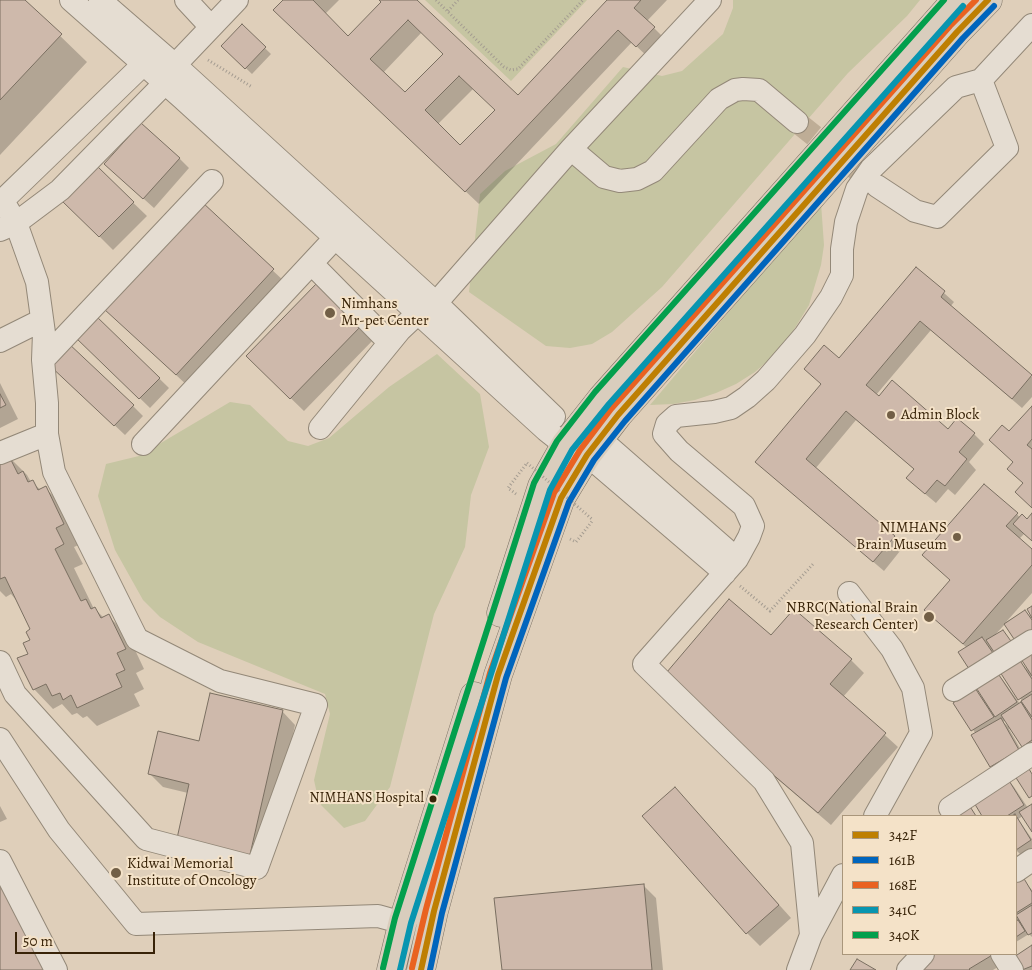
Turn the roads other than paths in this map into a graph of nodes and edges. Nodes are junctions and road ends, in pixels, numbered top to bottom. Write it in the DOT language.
graph roads {
  1 [pos="71,0"];
  2 [pos="100,0"];
  3 [pos="186,0"];
  4 [pos="237,0"];
  5 [pos="710,0"];
  6 [pos="956,0"];
  7 [pos="988,0"];
  8 [pos="1032,25"];
  9 [pos="211,27"];
  10 [pos="150,58"];
  11 [pos="176,66"];
  12 [pos="981,80"];
  13 [pos="797,122"];
  14 [pos="571,150"];
  15 [pos="212,181"];
  16 [pos="882,190"];
  17 [pos="1,202"];
  18 [pos="8,227"];
  19 [pos="335,238"];
  20 [pos="312,264"];
  21 [pos="427,308"];
  22 [pos="42,320"];
  23 [pos="0,341"];
  24 [pos="389,342"];
  25 [pos="44,360"];
  26 [pos="320,428"];
  27 [pos="47,434"];
  28 [pos="582,443"];
  29 [pos="143,444"];
  30 [pos="0,453"];
  31 [pos="731,566"];
  32 [pos="849,593"];
  33 [pos="1032,641"];
  34 [pos="0,662"];
  35 [pos="954,690"];
  36 [pos="0,739"];
  37 [pos="1032,754"];
  38 [pos="950,808"];
  39 [pos="876,815"];
  40 [pos="0,861"];
  41 [pos="842,877"];
  42 [pos="403,921"];
  43 [pos="811,935"];
  44 [pos="922,955"];
  45 [pos="1003,955"];
  46 [pos="387,965"];
  47 [pos="56,970"];
  48 [pos="421,970"];
  49 [pos="798,970"];
  50 [pos="908,970"];
  51 [pos="1012,970"];
  1 -- 10 [label="street"];
  2 -- 10 [label="street"];
  3 -- 9 [label="street"];
  4 -- 9 [label="street"];
  5 -- 14 [label="street"];
  6 -- 28 [label="main road"];
  7 -- 28 [label="main road"];
  8 -- 12 [label="street"];
  9 -- 11 [label="street"];
  10 -- 11 [label="street"];
  10 -- 17 [label="street"];
  11 -- 18 [label="street"];
  11 -- 19 [label="street"];
  11 -- 21 [label="street"];
  12 -- 16 [label="street"];
  12 -- 31 [label="street"];
  13 -- 14 [label="street"];
  14 -- 21 [label="street"];
  15 -- 25 [label="street"];
  17 -- 18 [label="street"];
  18 -- 22 [label="street"];
  19 -- 20 [label="street"];
  19 -- 21 [label="street"];
  20 -- 24 [label="street"];
  20 -- 29 [label="street"];
  21 -- 24 [label="street"];
  21 -- 28 [label="street"];
  22 -- 23 [label="street"];
  22 -- 25 [label="street"];
  24 -- 26 [label="street"];
  25 -- 27 [label="street"];
  27 -- 30 [label="street"];
  27 -- 34 [label="street"];
  28 -- 31 [label="street"];
  28 -- 42 [label="main road"];
  28 -- 48 [label="main road"];
  31 -- 43 [label="street"];
  32 -- 39 [label="street"];
  33 -- 35 [label="street"];
  36 -- 42 [label="street"];
  37 -- 38 [label="street"];
  40 -- 47 [label="street"];
  41 -- 43 [label="street"];
  42 -- 46 [label="main road"];
  43 -- 49 [label="street"];
  44 -- 50 [label="street"];
  45 -- 51 [label="street"];
}
